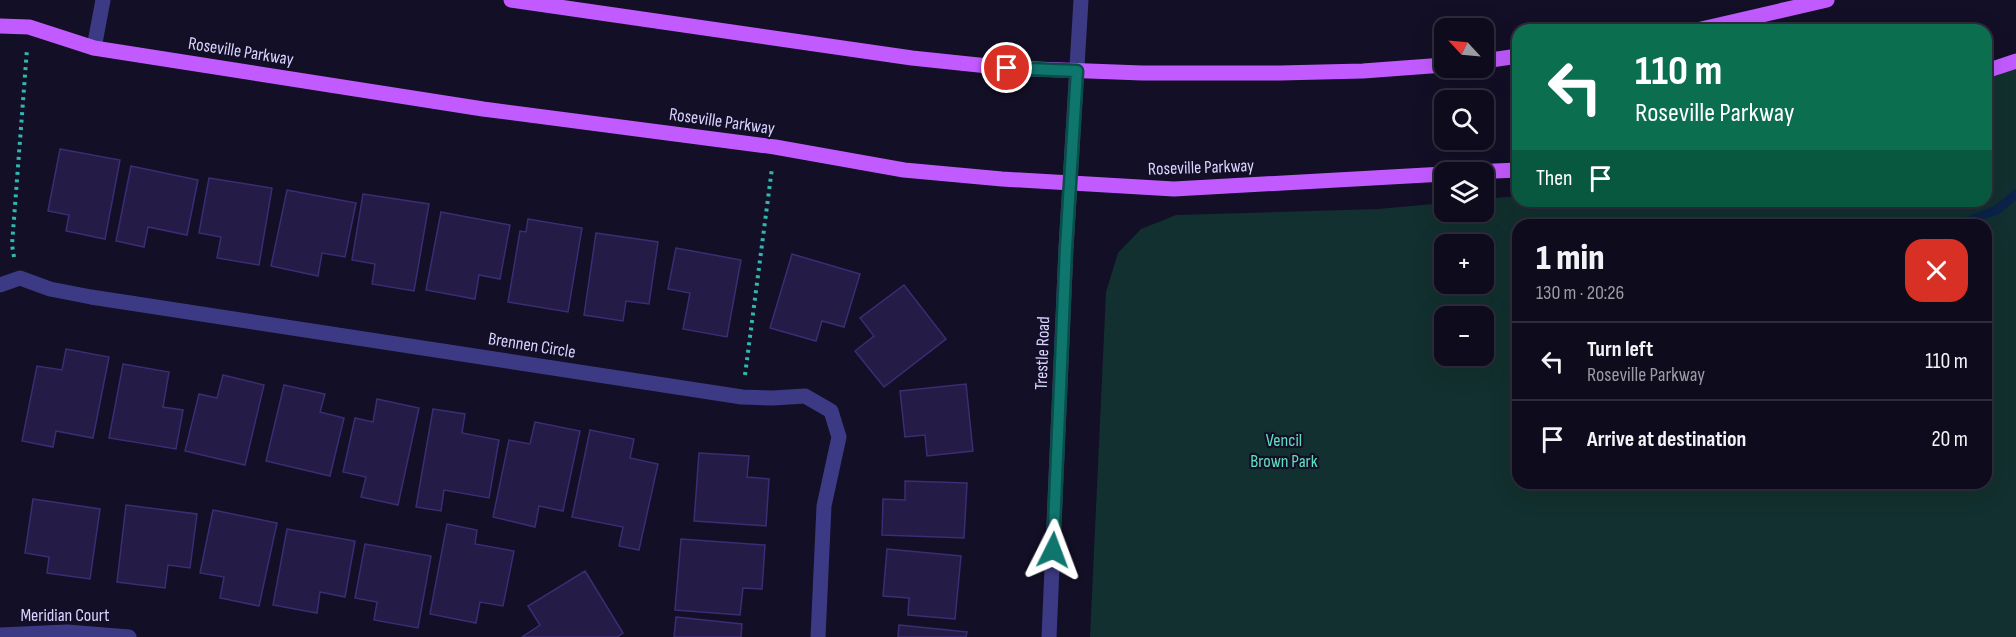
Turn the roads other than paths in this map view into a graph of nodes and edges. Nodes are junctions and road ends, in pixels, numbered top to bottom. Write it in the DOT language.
graph roads {
  1 [pos="103,0"];
  2 [pos="511,0"];
  3 [pos="1081,0"];
  4 [pos="1827,0"];
  5 [pos="1723,24"];
  6 [pos="0,26"];
  7 [pos="94,48"];
  8 [pos="1512,58"];
  9 [pos="1494,60"];
  10 [pos="2016,61"];
  11 [pos="1434,66"];
  12 [pos="1992,69"];
  13 [pos="1077,71"];
  14 [pos="1512,170"];
  15 [pos="1494,171"];
  16 [pos="1434,175"];
  17 [pos="1070,183"];
  18 [pos="0,285"];
  19 [pos="0,635"];
  20 [pos="129,637"];
  21 [pos="818,637"];
  22 [pos="1049,637"];
  1 -- 7 [label="street"];
  2 -- 13 [label="main road"];
  3 -- 13 [label="street, Trestle Road"];
  4 -- 5 [label="main road"];
  6 -- 7 [label="main road, Roseville Parkway"];
  7 -- 17 [label="main road, Roseville Parkway"];
  8 -- 9 [label="main road"];
  10 -- 12 [label="main road"];
  11 -- 13 [label="main road"];
  13 -- 17 [label="street, Trestle Road"];
  14 -- 15 [label="main road"];
  16 -- 17 [label="main road, Roseville Parkway"];
  17 -- 22 [label="street, Trestle Road"];
  18 -- 21 [label="street, Brennen Circle"];
  19 -- 20 [label="street, Meridian Court"];
}
